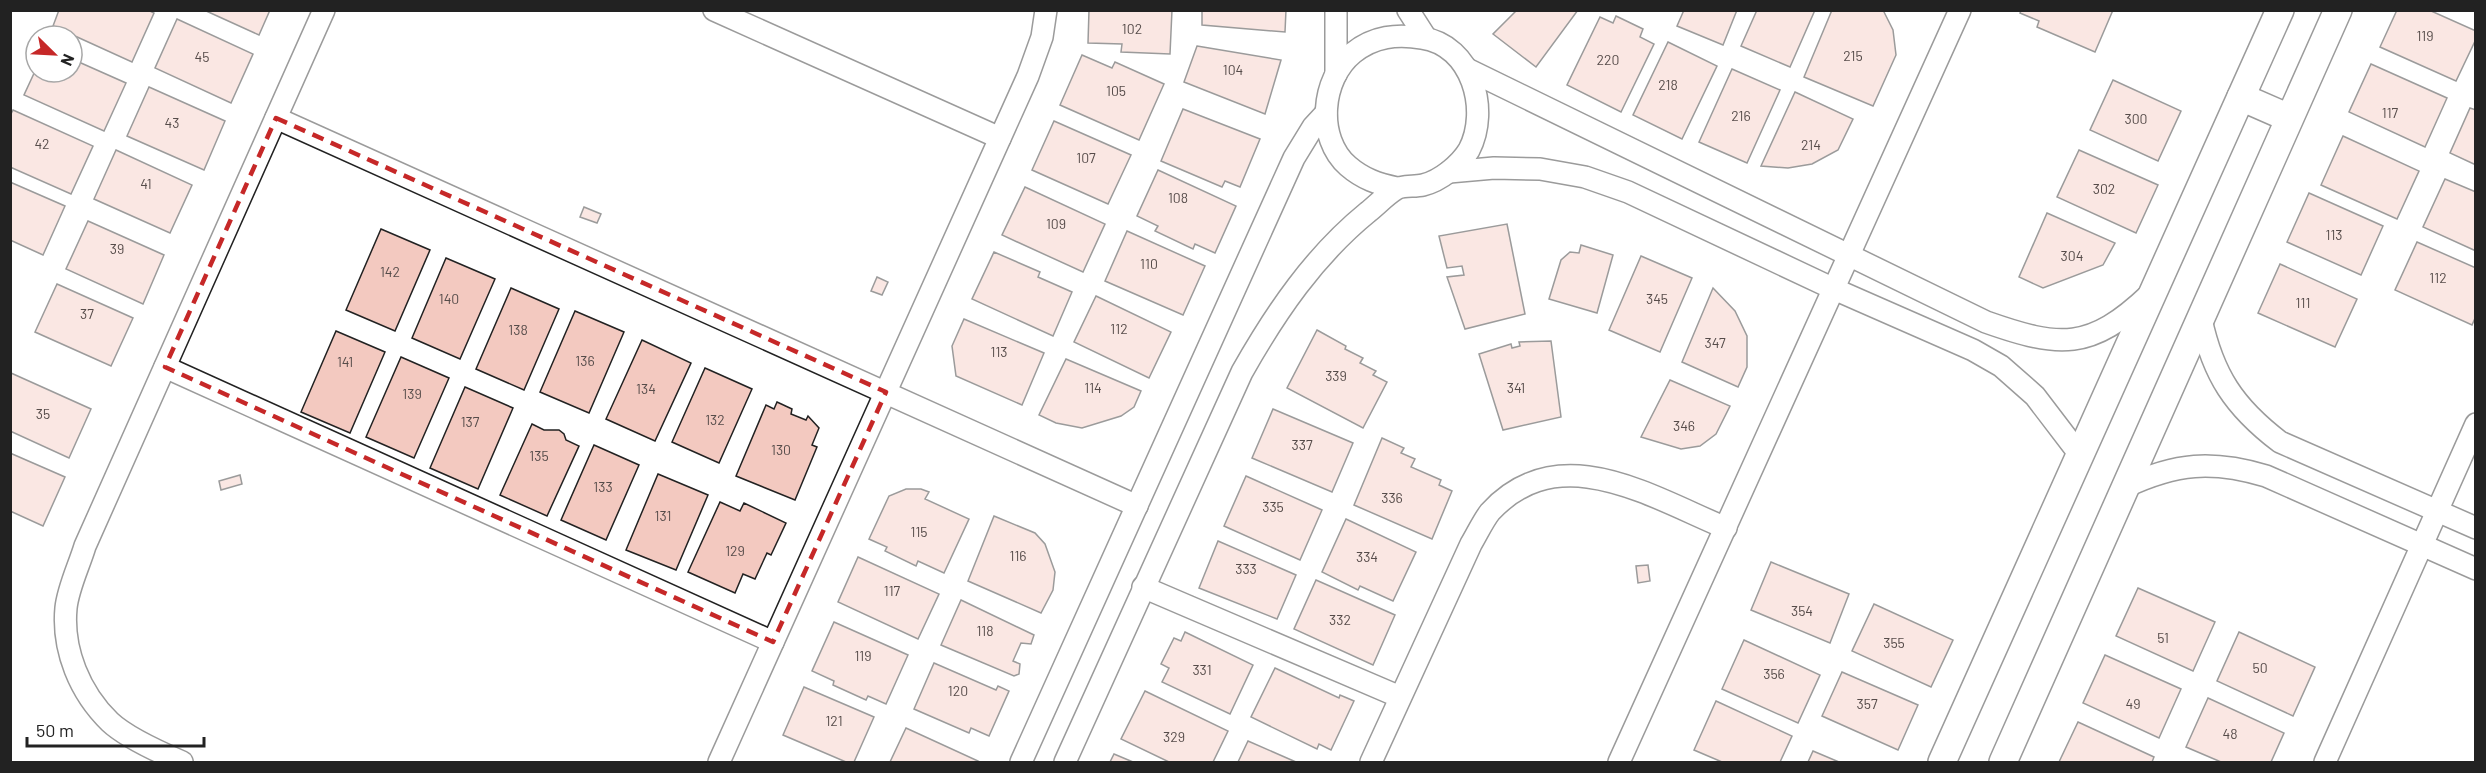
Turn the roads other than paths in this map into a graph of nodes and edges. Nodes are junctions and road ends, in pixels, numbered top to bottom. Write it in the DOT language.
graph roads {
  1 [pos="324,10"];
  2 [pos="714,10"];
  3 [pos="1046,10"];
  4 [pos="1336,10"];
  5 [pos="1408,10"];
  6 [pos="1960,10"];
  7 [pos="2280,10"];
  8 [pos="2337,10"];
  9 [pos="1426,38"];
  10 [pos="1467,69"];
  11 [pos="1336,74"];
  12 [pos="2241,97"];
  13 [pos="1326,113"];
  14 [pos="276,118"];
  15 [pos="2289,118"];
  16 [pos="1000,138"];
  17 [pos="1449,172"];
  18 [pos="1397,188"];
  19 [pos="1850,256"];
  20 [pos="1834,289"];
  21 [pos="2155,290"];
  22 [pos="2201,319"];
  23 [pos="165,367"];
  24 [pos="886,392"];
  25 [pos="2475,424"];
  26 [pos="2080,455"];
  27 [pos="2125,487"];
  28 [pos="1137,506"];
  29 [pos="2437,512"];
  30 [pos="1726,528"];
  31 [pos="2475,528"];
  32 [pos="2422,545"];
  33 [pos="2475,569"];
  34 [pos="1143,587"];
  35 [pos="773,642"];
  36 [pos="1400,697"];
  37 [pos="182,762"];
  38 [pos="719,762"];
  39 [pos="1021,762"];
  40 [pos="1065,762"];
  41 [pos="1371,762"];
  42 [pos="1619,762"];
  43 [pos="1942,762"];
  44 [pos="2003,762"];
  45 [pos="2325,762"];
  1 -- 14 [label="street"];
  2 -- 16 [label="street"];
  3 -- 16 [label="street"];
  4 -- 11 [label="street"];
  5 -- 9 [label="street"];
  6 -- 19 [label="street"];
  7 -- 12 [label="street"];
  8 -- 15 [label="street"];
  9 -- 10 [label="street"];
  9 -- 11 [label="street"];
  10 -- 17 [label="street"];
  10 -- 19 [label="street"];
  11 -- 13 [label="street"];
  12 -- 15 [label="street"];
  12 -- 21 [label="street"];
  13 -- 18 [label="street"];
  13 -- 28 [label="street"];
  14 -- 23 [label="street"];
  14 -- 24 [label="street"];
  15 -- 22 [label="street"];
  16 -- 24 [label="street"];
  17 -- 18 [label="street"];
  17 -- 20 [label="street"];
  18 -- 34 [label="street"];
  19 -- 20 [label="street"];
  19 -- 21 [label="street"];
  20 -- 26 [label="street"];
  20 -- 30 [label="street"];
  21 -- 26 [label="street"];
  22 -- 27 [label="street"];
  22 -- 29 [label="street"];
  23 -- 35 [label="street"];
  23 -- 37 [label="street"];
  24 -- 28 [label="street"];
  24 -- 35 [label="street"];
  25 -- 29 [label="street"];
  26 -- 43 [label="street"];
  27 -- 32 [label="street"];
  27 -- 44 [label="street"];
  28 -- 39 [label="street"];
  29 -- 31 [label="street"];
  29 -- 32 [label="street"];
  30 -- 36 [label="street"];
  30 -- 42 [label="street"];
  32 -- 33 [label="street"];
  32 -- 45 [label="street"];
  34 -- 36 [label="street"];
  34 -- 40 [label="street"];
  35 -- 38 [label="street"];
  36 -- 41 [label="street"];
}
